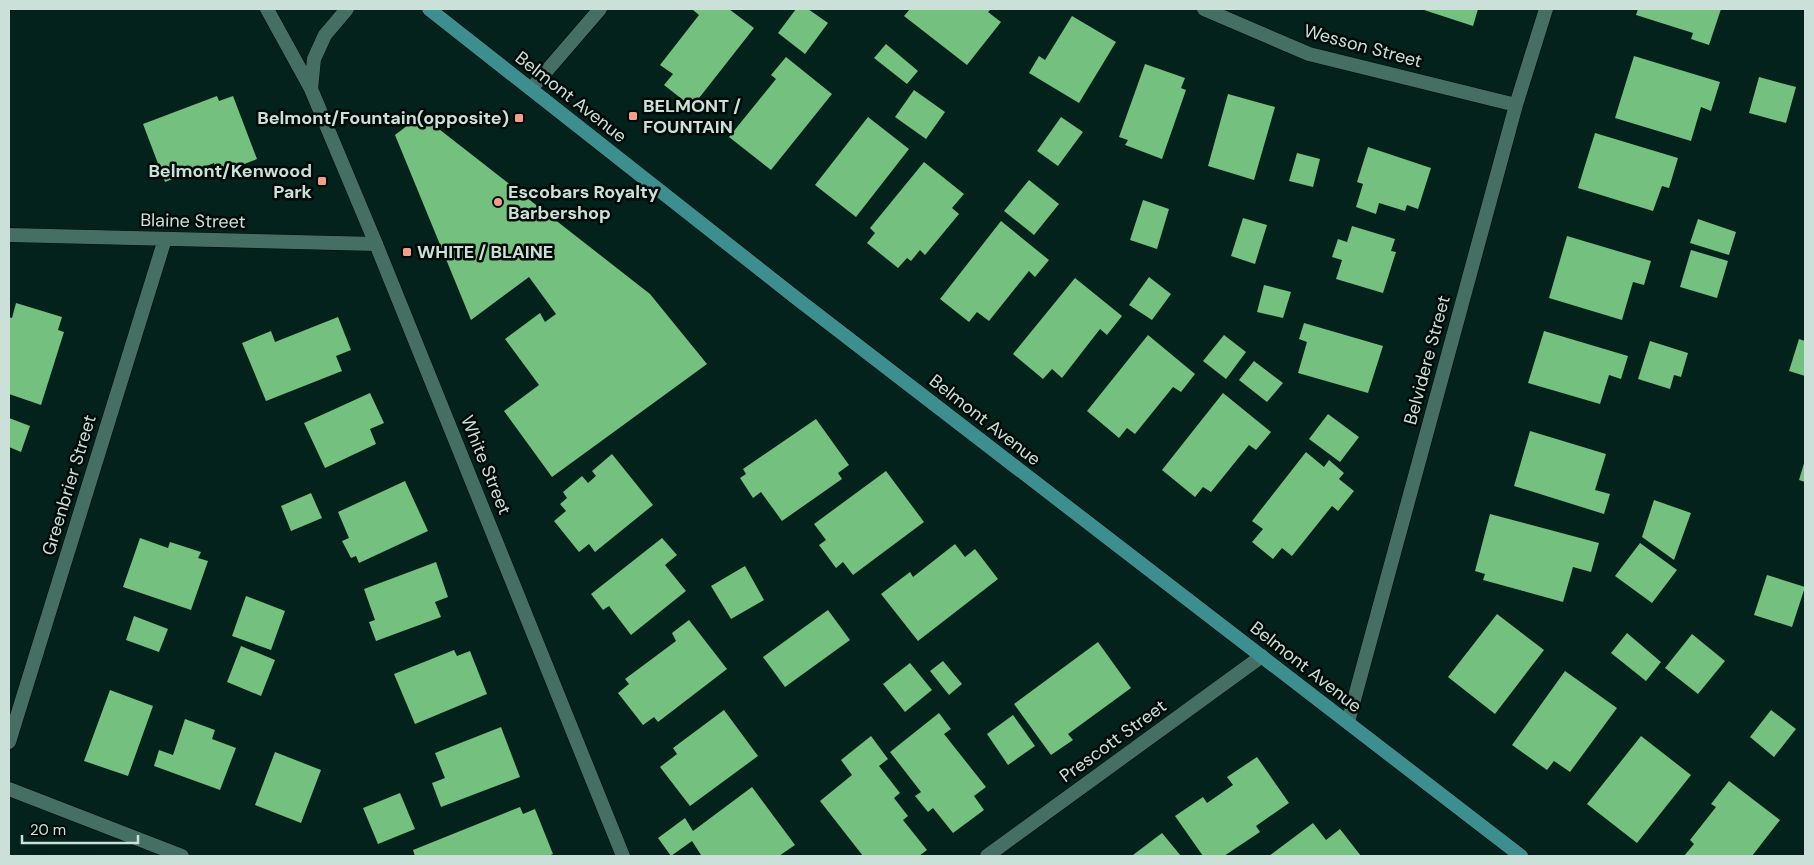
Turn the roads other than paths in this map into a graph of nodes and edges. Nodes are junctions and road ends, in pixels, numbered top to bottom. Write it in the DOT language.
graph roads {
  1 [pos="267,9"];
  2 [pos="347,9"];
  3 [pos="429,9"];
  4 [pos="600,9"];
  5 [pos="1204,9"];
  6 [pos="1546,9"];
  7 [pos="310,88"];
  8 [pos="531,90"];
  9 [pos="1516,105"];
  10 [pos="9,235"];
  11 [pos="165,239"];
  12 [pos="376,244"];
  13 [pos="1262,656"];
  14 [pos="1348,722"];
  15 [pos="9,742"];
  16 [pos="9,789"];
  17 [pos="182,856"];
  18 [pos="623,856"];
  19 [pos="987,856"];
  20 [pos="1521,856"];
  1 -- 7 [label="street, White Street"];
  2 -- 7 [label="street"];
  3 -- 8 [label="main road, Belmont Avenue"];
  4 -- 8 [label="street"];
  5 -- 9 [label="street, Wesson Street"];
  6 -- 9 [label="street, Belvidere Street"];
  7 -- 12 [label="street, White Street"];
  8 -- 13 [label="main road, Belmont Avenue"];
  9 -- 14 [label="street, Belvidere Street"];
  10 -- 11 [label="street, Blaine Street"];
  11 -- 12 [label="street, Blaine Street"];
  11 -- 15 [label="street, Greenbrier Street"];
  12 -- 18 [label="street, White Street"];
  13 -- 14 [label="main road, Belmont Avenue"];
  13 -- 19 [label="street, Prescott Street"];
  14 -- 20 [label="main road, Belmont Avenue"];
  16 -- 17 [label="street"];
}
